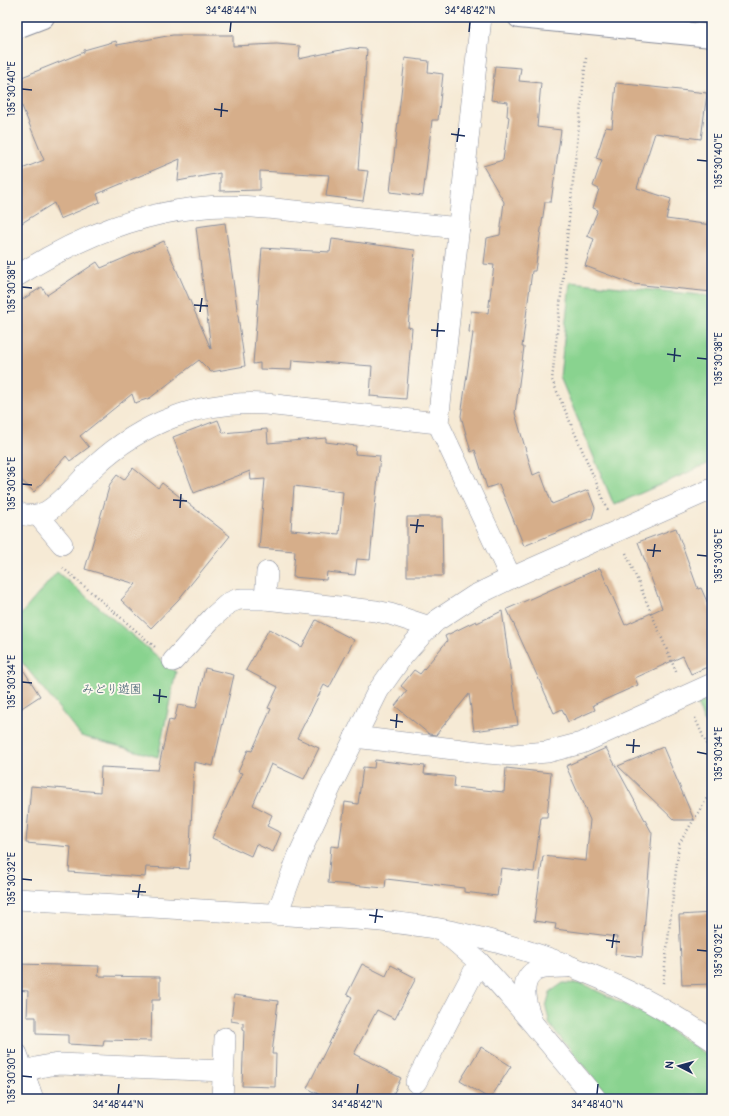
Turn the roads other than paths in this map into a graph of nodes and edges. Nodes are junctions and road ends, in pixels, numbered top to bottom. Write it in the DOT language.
graph roads {
  1 [pos="43,17"];
  2 [pos="481,17"];
  3 [pos="519,17"];
  4 [pos="17,27"];
  5 [pos="712,36"];
  6 [pos="458,228"];
  7 [pos="17,276"];
  8 [pos="438,422"];
  9 [pos="712,488"];
  10 [pos="17,512"];
  11 [pos="38,515"];
  12 [pos="62,544"];
  13 [pos="267,572"];
  14 [pos="510,578"];
  15 [pos="265,600"];
  16 [pos="430,627"];
  17 [pos="172,661"];
  18 [pos="712,684"];
  19 [pos="356,737"];
  20 [pos="17,899"];
  21 [pos="277,914"];
  22 [pos="441,929"];
  23 [pos="479,962"];
  24 [pos="569,966"];
  25 [pos="534,1024"];
  26 [pos="225,1038"];
  27 [pos="712,1040"];
  28 [pos="19,1068"];
  29 [pos="223,1071"];
  30 [pos="416,1082"];
  31 [pos="33,1099"];
  32 [pos="222,1099"];
  33 [pos="596,1099"];
  1 -- 4 [label="street"];
  2 -- 6 [label="street"];
  3 -- 5 [label="street"];
  6 -- 7 [label="street"];
  6 -- 8 [label="street"];
  8 -- 11 [label="street"];
  8 -- 14 [label="street"];
  9 -- 14 [label="street"];
  10 -- 11 [label="street"];
  11 -- 12 [label="street"];
  13 -- 15 [label="street"];
  14 -- 16 [label="street"];
  15 -- 16 [label="street"];
  15 -- 17 [label="street"];
  16 -- 19 [label="street"];
  18 -- 19 [label="street"];
  19 -- 21 [label="street"];
  20 -- 21 [label="street"];
  21 -- 22 [label="street"];
  22 -- 23 [label="street"];
  22 -- 24 [label="street"];
  23 -- 25 [label="street"];
  23 -- 30 [label="street"];
  24 -- 25 [label="street"];
  24 -- 27 [label="street"];
  25 -- 33 [label="street"];
  26 -- 29 [label="street"];
  28 -- 29 [label="street"];
  28 -- 31 [label="street"];
  29 -- 32 [label="street"];
}
